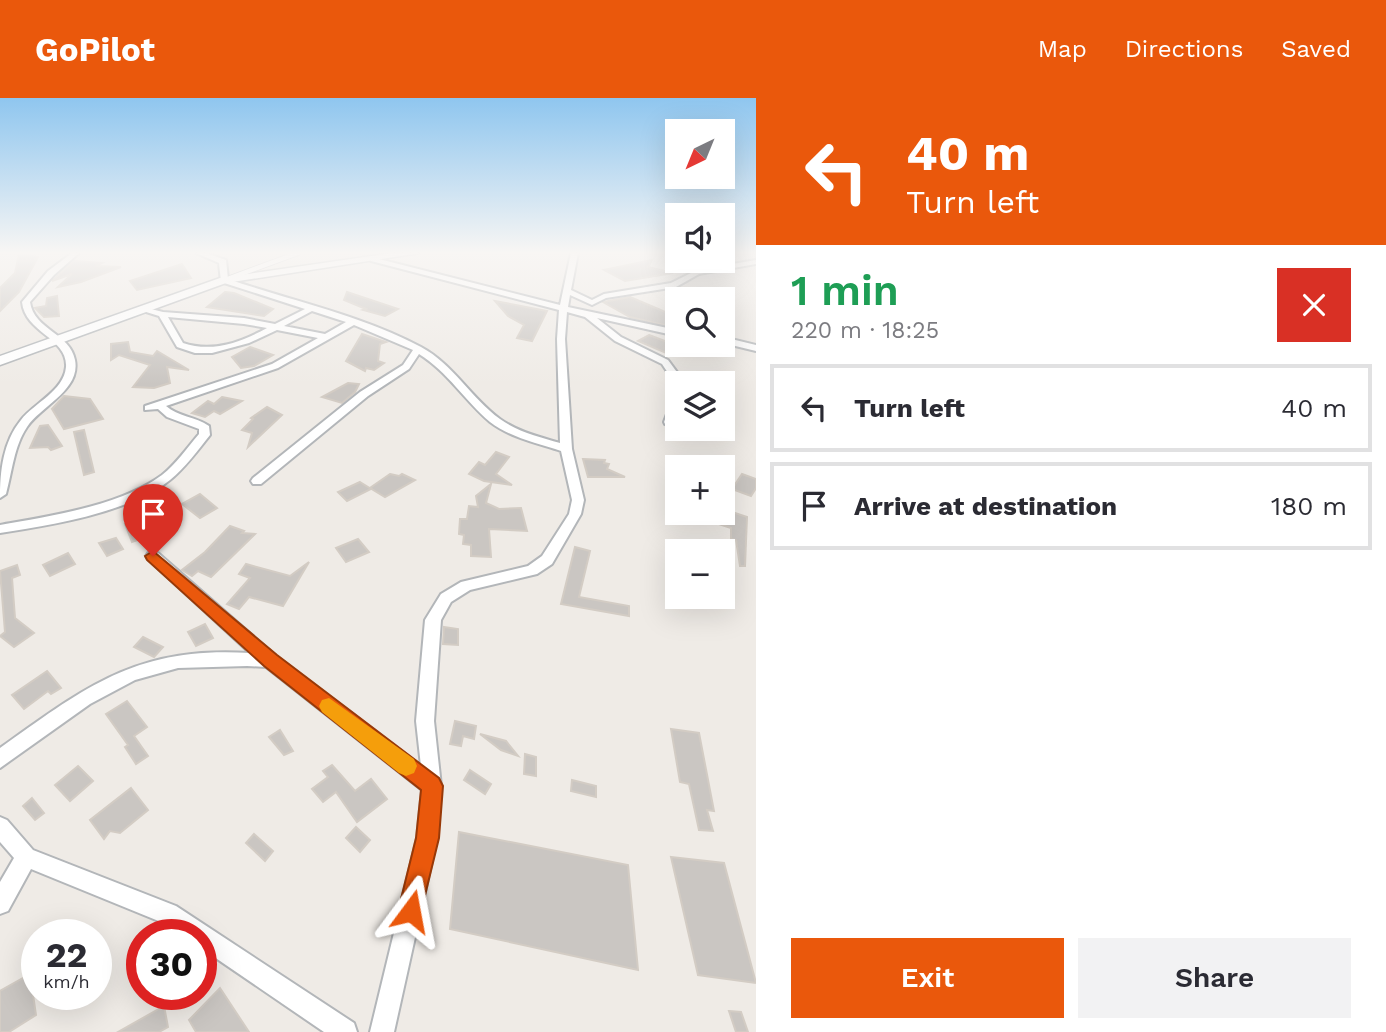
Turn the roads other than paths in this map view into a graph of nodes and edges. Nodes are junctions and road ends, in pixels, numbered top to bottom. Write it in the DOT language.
graph roads {
  1 [pos="31,297"];
  2 [pos="179,297"];
  3 [pos="271,297"];
  4 [pos="518,297"];
  5 [pos="569,297"];
  6 [pos="579,297"];
  7 [pos="603,297"];
  8 [pos="592,303"];
  9 [pos="146,309"];
  10 [pos="309,310"];
  11 [pos="573,311"];
  12 [pos="162,314"];
  13 [pos="614,318"];
  14 [pos="351,323"];
  15 [pos="275,327"];
  16 [pos="665,330"];
  17 [pos="326,337"];
  18 [pos="58,342"];
  19 [pos="735,343"];
  20 [pos="756,348"];
  21 [pos="418,349"];
  22 [pos="0,361"];
  23 [pos="440,364"];
  24 [pos="406,367"];
  25 [pos="671,371"];
  26 [pos="566,449"];
  27 [pos="257,481"];
  28 [pos="0,494"];
  29 [pos="0,529"];
  30 [pos="153,556"];
  31 [pos="270,661"];
  32 [pos="0,760"];
  33 [pos="432,786"];
  34 [pos="0,827"];
  35 [pos="26,857"];
  36 [pos="0,903"];
  37 [pos="176,919"];
  38 [pos="217,946"];
  39 [pos="345,1032"];
  40 [pos="382,1032"];
  1 -- 18 [label="street"];
  2 -- 9 [label="street"];
  3 -- 10 [label="street"];
  4 -- 11 [label="street"];
  5 -- 11 [label="street"];
  6 -- 8 [label="street"];
  7 -- 8 [label="street"];
  8 -- 11 [label="street"];
  8 -- 13 [label="street"];
  9 -- 12 [label="street"];
  9 -- 18 [label="street"];
  10 -- 14 [label="street"];
  10 -- 15 [label="street"];
  11 -- 13 [label="street"];
  11 -- 25 [label="street"];
  11 -- 26 [label="street"];
  12 -- 15 [label="street"];
  12 -- 15 [label="street"];
  13 -- 16 [label="street"];
  14 -- 17 [label="street"];
  14 -- 21 [label="street"];
  15 -- 17 [label="street"];
  17 -- 29 [label="street"];
  18 -- 22 [label="street"];
  18 -- 28 [label="street"];
  19 -- 20 [label="street"];
  21 -- 23 [label="street"];
  21 -- 24 [label="street"];
  23 -- 24 [label="street"];
  23 -- 26 [label="street"];
  24 -- 27 [label="street"];
  26 -- 33 [label="street"];
  30 -- 31 [label="street"];
  31 -- 32 [label="street"];
  31 -- 33 [label="street"];
  33 -- 40 [label="street"];
  34 -- 35 [label="street"];
  35 -- 36 [label="street"];
  35 -- 37 [label="street"];
  38 -- 39 [label="street"];
}
